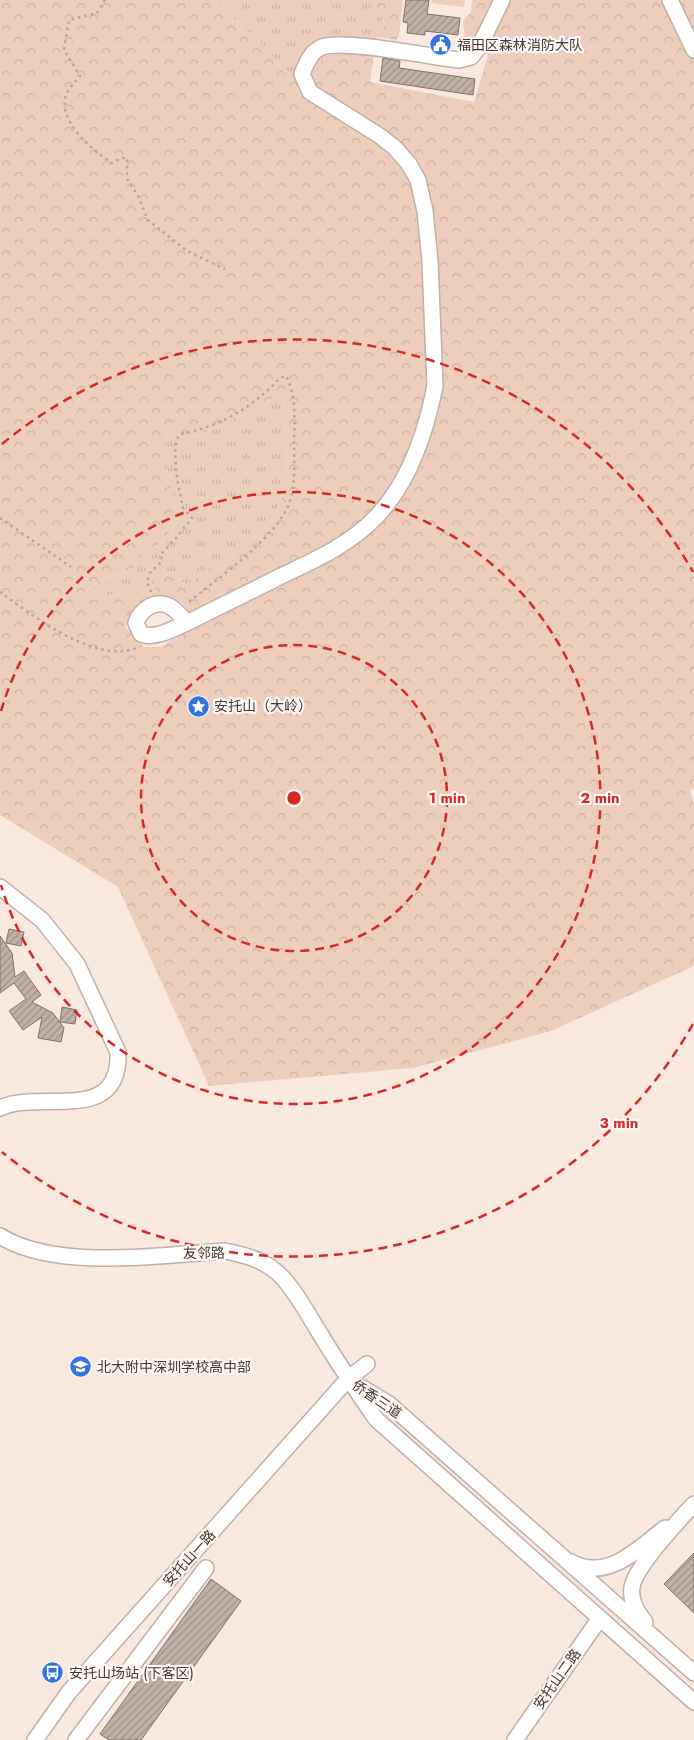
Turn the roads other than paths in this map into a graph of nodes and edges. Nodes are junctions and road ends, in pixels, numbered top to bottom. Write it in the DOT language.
graph roads {
  1 [pos="502,0"];
  2 [pos="670,0"];
  3 [pos="694,50"];
  4 [pos="187,622"];
  5 [pos="0,886"];
  6 [pos="0,1108"];
  7 [pos="0,1236"];
  8 [pos="367,1364"];
  9 [pos="348,1379"];
  10 [pos="690,1508"];
  11 [pos="563,1557"];
  12 [pos="206,1568"];
  13 [pos="600,1618"];
  14 [pos="662,1645"];
  15 [pos="694,1673"];
  16 [pos="694,1702"];
  17 [pos="35,1740"];
  18 [pos="76,1740"];
  19 [pos="514,1740"];
  1 -- 4 [label="street"];
  2 -- 3 [label="street"];
  4 -- 4 [label="street"];
  5 -- 6 [label="street"];
  7 -- 9 [label="street, 友邻路"];
  8 -- 9 [label="street, 安托山一路"];
  9 -- 11 [label="street, 侨香三道"];
  9 -- 13 [label="street, 侨香三道"];
  9 -- 17 [label="street, 安托山一路"];
  10 -- 11 [label="street"];
  10 -- 14 [label="street"];
  11 -- 14 [label="street, 侨香三道"];
  12 -- 18 [label="street"];
  13 -- 16 [label="street, 侨香三道"];
  13 -- 19 [label="street, 安托山二路"];
  14 -- 15 [label="street, 侨香三道"];
}
